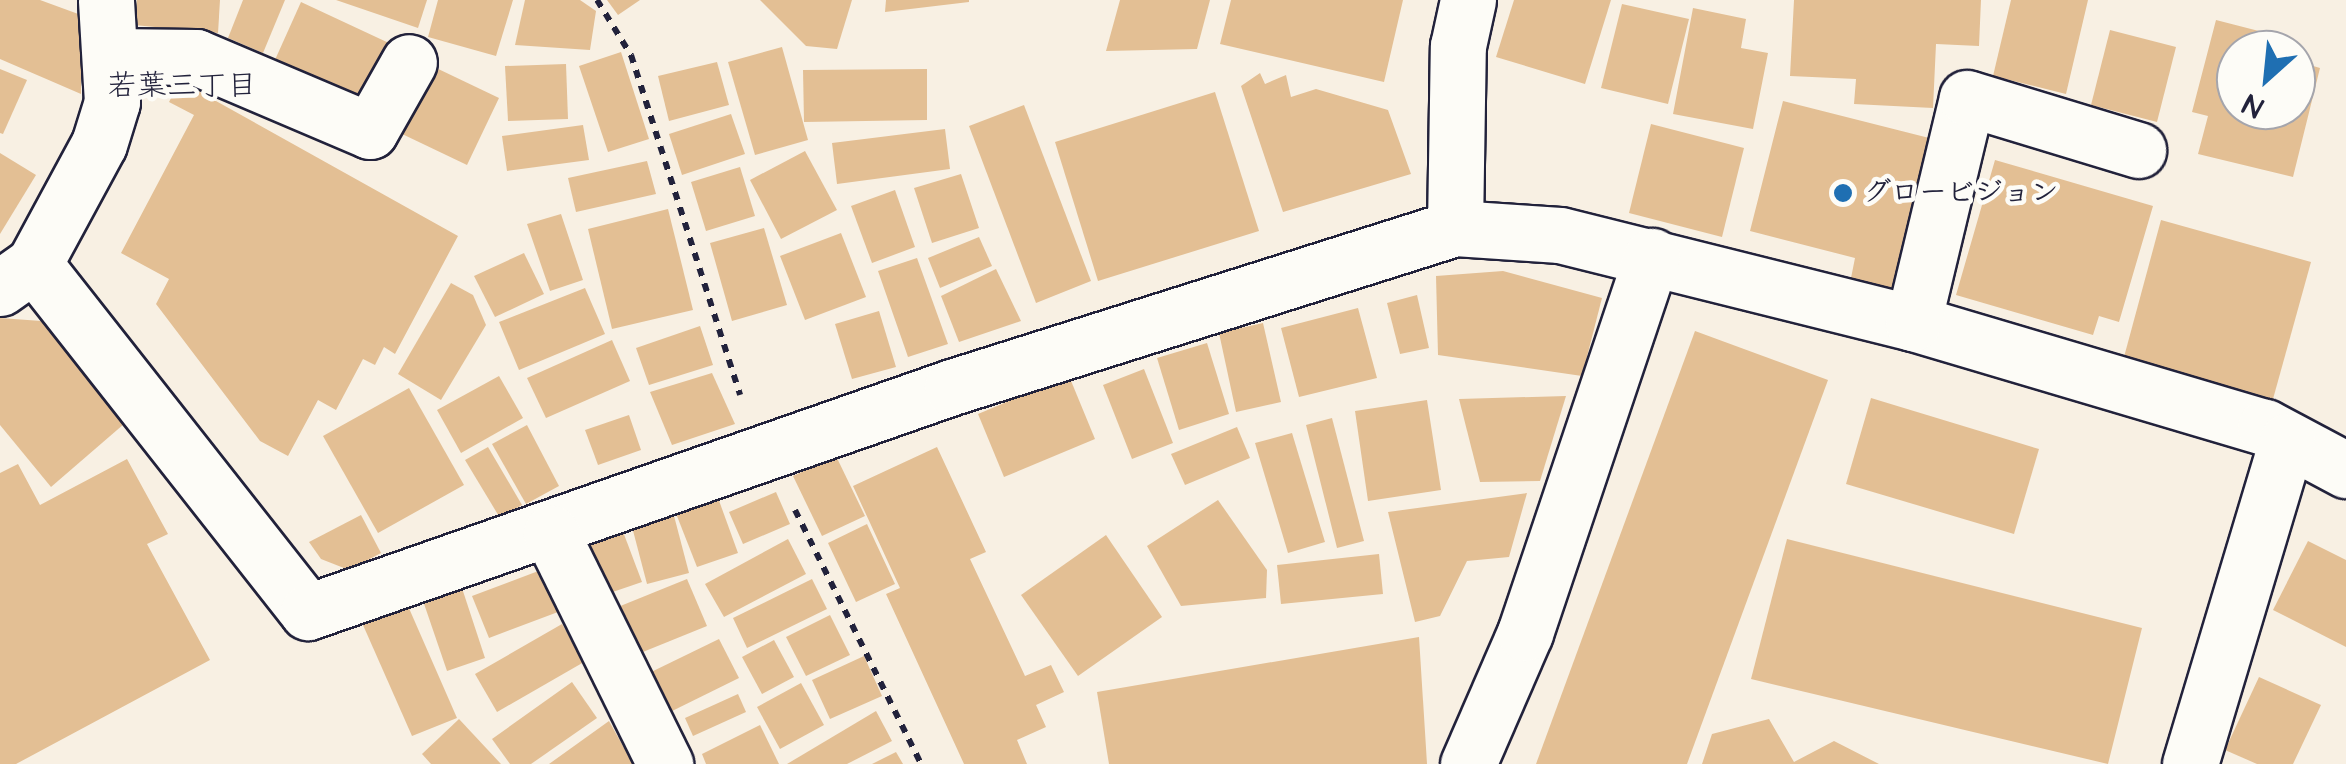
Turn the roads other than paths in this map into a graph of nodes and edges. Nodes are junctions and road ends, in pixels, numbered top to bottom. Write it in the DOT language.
graph roads {
  1 [pos="106,0"];
  2 [pos="1468,0"];
  3 [pos="111,56"];
  4 [pos="409,62"];
  5 [pos="2138,150"];
  6 [pos="1455,228"];
  7 [pos="1652,256"];
  8 [pos="14,271"];
  9 [pos="1912,323"];
  10 [pos="2287,441"];
  11 [pos="2346,470"];
  12 [pos="551,533"];
  13 [pos="665,764"];
  14 [pos="1468,764"];
  15 [pos="2190,764"];
  1 -- 3 [label="street"];
  2 -- 6 [label="street"];
  3 -- 4 [label="street"];
  3 -- 8 [label="street"];
  5 -- 9 [label="street"];
  6 -- 7 [label="street"];
  6 -- 12 [label="street"];
  7 -- 9 [label="street"];
  7 -- 14 [label="street"];
  8 -- 12 [label="street"];
  9 -- 10 [label="street"];
  10 -- 11 [label="street"];
  10 -- 15 [label="street"];
  12 -- 13 [label="street"];
}
